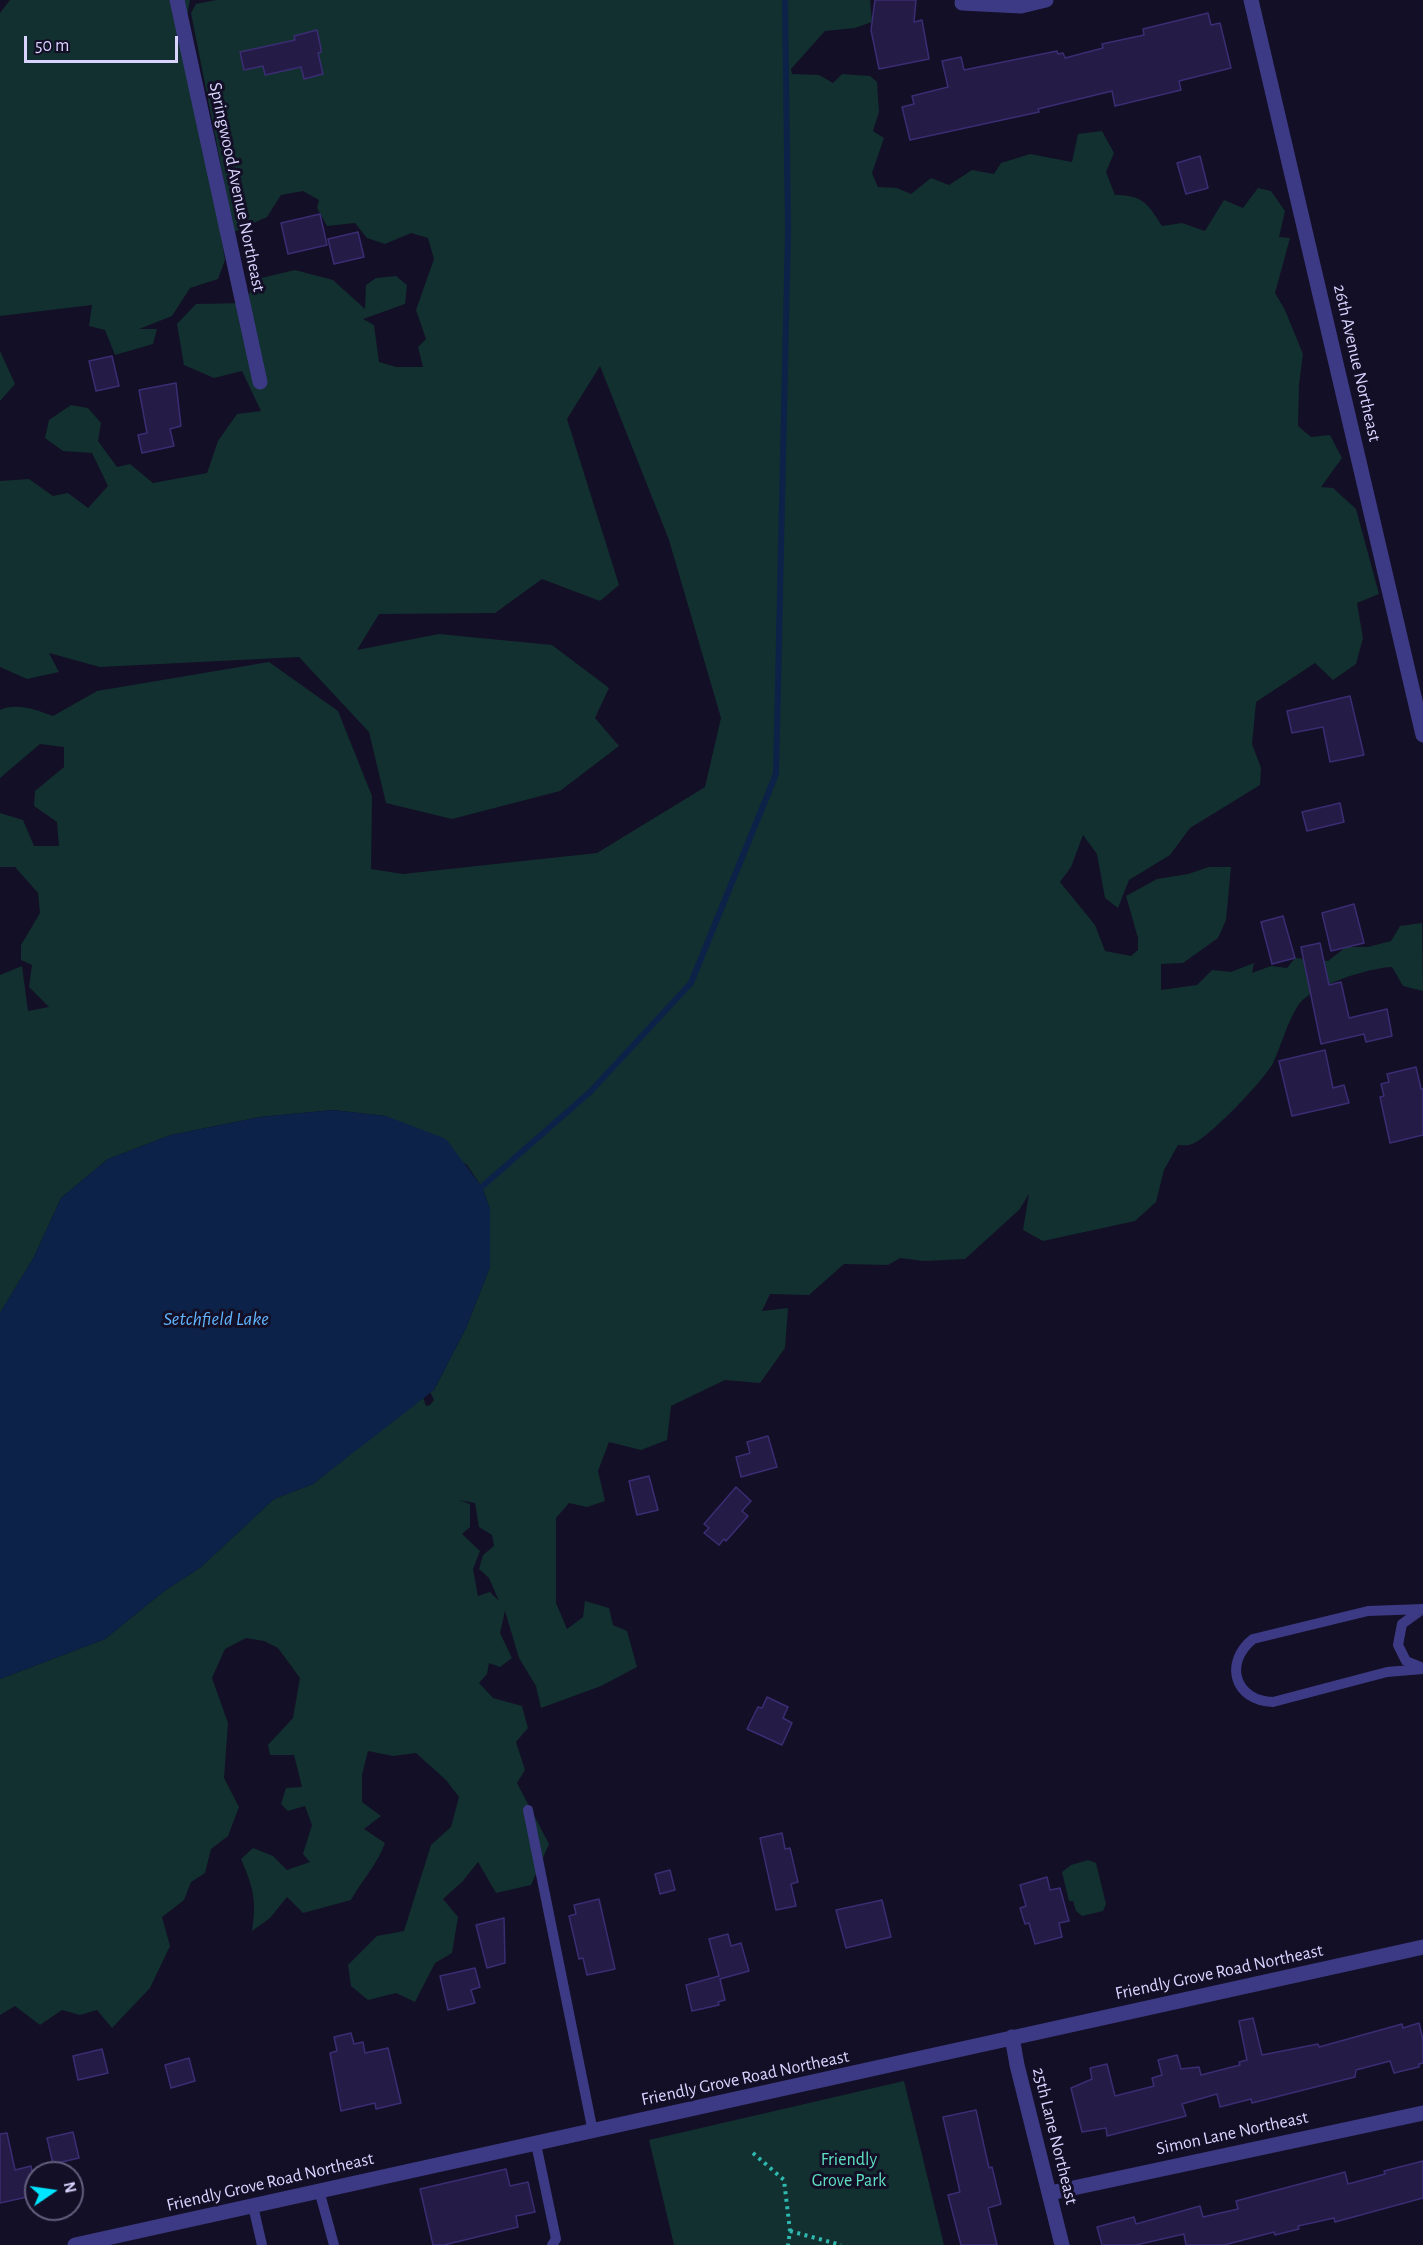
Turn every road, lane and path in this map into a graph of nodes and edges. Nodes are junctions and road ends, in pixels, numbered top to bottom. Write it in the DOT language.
graph roads {
  1 [pos="177,0"];
  2 [pos="1046,0"];
  3 [pos="1251,0"];
  4 [pos="962,3"];
  5 [pos="260,382"];
  6 [pos="1423,735"];
  7 [pos="1423,1609"];
  8 [pos="1423,1668"];
  9 [pos="528,1810"];
  10 [pos="1423,1947"];
  11 [pos="1012,2037"];
  12 [pos="1423,2112"];
  13 [pos="592,2132"];
  14 [pos="536,2144"];
  15 [pos="753,2153"];
  16 [pos="319,2190"];
  17 [pos="1050,2193"];
  18 [pos="253,2206"];
  19 [pos="790,2231"];
  20 [pos="75,2245"];
  21 [pos="262,2245"];
  22 [pos="334,2245"];
  23 [pos="552,2245"];
  24 [pos="788,2245"];
  25 [pos="841,2245"];
  26 [pos="1062,2245"];
  1 -- 5 [label="street, Springwood Avenue Northeast"];
  2 -- 4 [label="street"];
  3 -- 6 [label="street, 26th Avenue Northeast"];
  7 -- 8 [label="lane"];
  7 -- 8 [label="lane"];
  9 -- 13 [label="lane"];
  10 -- 11 [label="street, Friendly Grove Road Northeast"];
  11 -- 13 [label="street, Friendly Grove Road Northeast"];
  11 -- 17 [label="street, 25th Lane Northeast"];
  12 -- 17 [label="street, Simon Lane Northeast"];
  13 -- 14 [label="street, Friendly Grove Road Northeast"];
  14 -- 16 [label="street, Friendly Grove Road Northeast"];
  14 -- 23 [label="lane"];
  15 -- 19 [label="path"];
  16 -- 18 [label="street, Friendly Grove Road Northeast"];
  16 -- 22 [label="lane"];
  17 -- 26 [label="street, 25th Lane Northeast"];
  18 -- 20 [label="street, Friendly Grove Road Northeast"];
  18 -- 21 [label="lane"];
  19 -- 24 [label="path"];
  19 -- 25 [label="path"];
}
